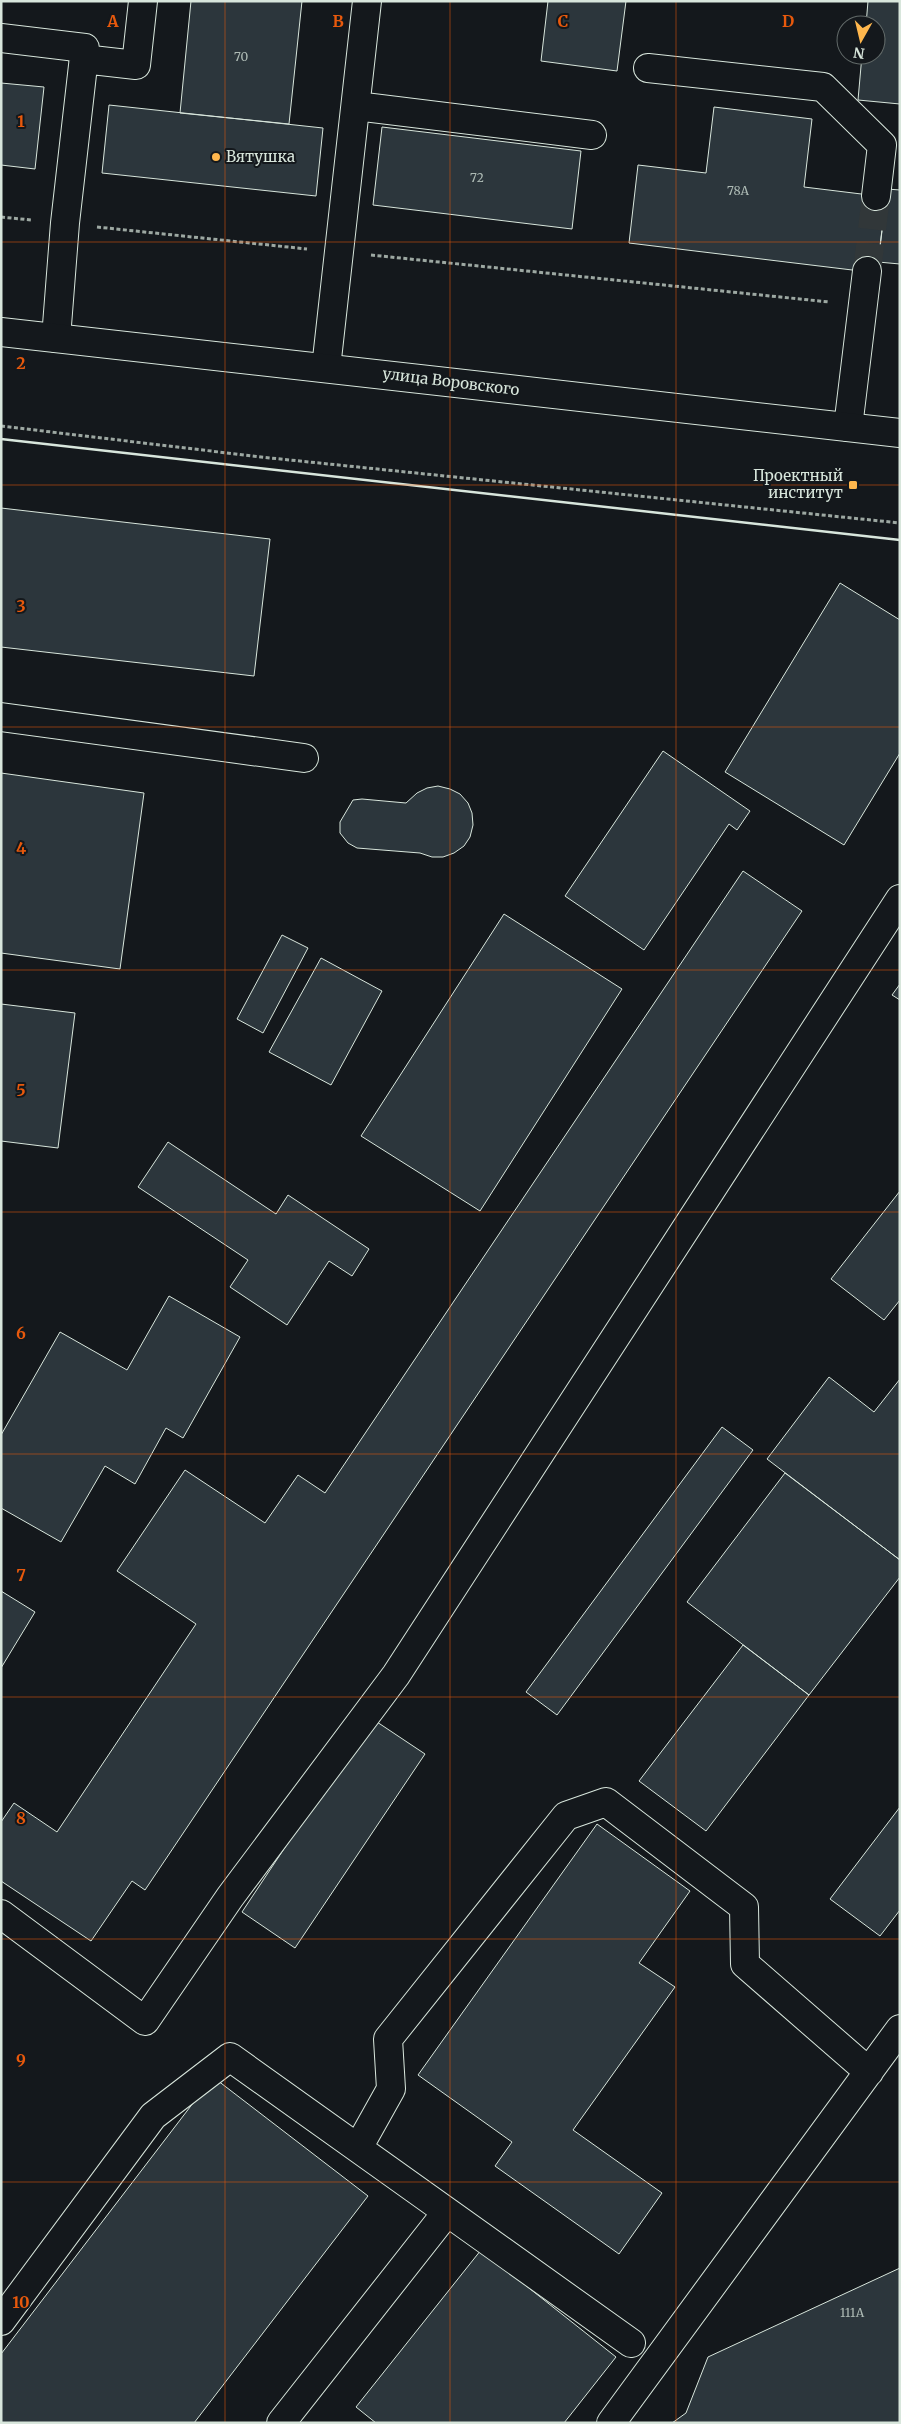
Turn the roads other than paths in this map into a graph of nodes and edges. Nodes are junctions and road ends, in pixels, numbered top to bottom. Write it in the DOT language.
graph roads {
  1 [pos="143,1"];
  2 [pos="367,1"];
  3 [pos="1,38"];
  4 [pos="83,59"];
  5 [pos="648,68"];
  6 [pos="356,106"];
  7 [pos="592,135"];
  8 [pos="876,196"];
  9 [pos="867,271"];
  10 [pos="1,332"];
  11 [pos="56,338"];
  12 [pos="326,368"];
  13 [pos="848,427"];
  14 [pos="900,433"];
  15 [pos="1,717"];
  16 [pos="304,758"];
  17 [pos="900,899"];
  18 [pos="1,1914"];
  19 [pos="900,2029"];
  20 [pos="869,2072"];
  21 [pos="358,2148"];
  22 [pos="447,2212"];
  23 [pos="1,2322"];
  24 [pos="631,2343"];
  25 [pos="616,2420"];
  26 [pos="281,2423"];
  1 -- 4 [label="main road"];
  2 -- 6 [label="main road"];
  3 -- 4 [label="main road"];
  4 -- 11 [label="main road"];
  5 -- 8 [label="main road"];
  6 -- 7 [label="main road"];
  6 -- 12 [label="main road"];
  9 -- 13 [label="main road"];
  10 -- 11 [label="main road, улица Воровского"];
  11 -- 12 [label="main road, улица Воровского"];
  12 -- 13 [label="main road, улица Воровского"];
  13 -- 14 [label="main road, улица Воровского"];
  15 -- 16 [label="main road"];
  17 -- 18 [label="main road"];
  19 -- 20 [label="main road"];
  20 -- 21 [label="main road"];
  20 -- 25 [label="main road"];
  21 -- 22 [label="main road"];
  21 -- 23 [label="main road"];
  22 -- 24 [label="main road"];
  22 -- 26 [label="main road"];
}
